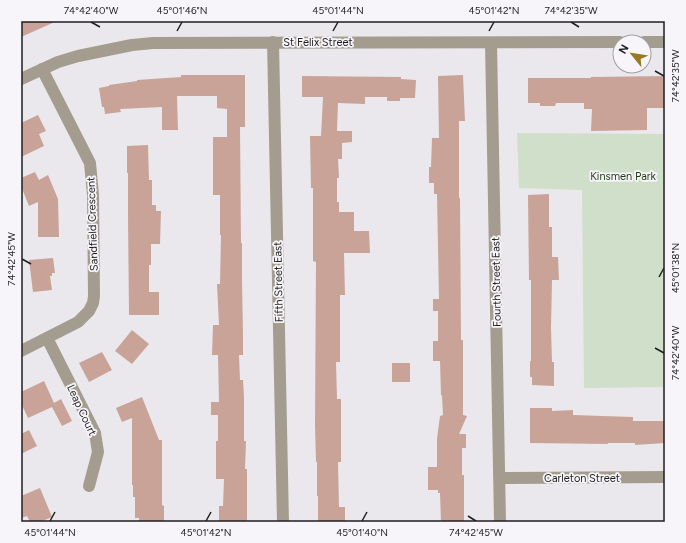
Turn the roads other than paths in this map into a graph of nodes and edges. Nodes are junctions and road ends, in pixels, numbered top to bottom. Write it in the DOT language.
graph roads {
  1 [pos="273,42"];
  2 [pos="612,42"];
  3 [pos="652,42"];
  4 [pos="665,42"];
  5 [pos="492,43"];
  6 [pos="42,69"];
  7 [pos="21,79"];
  8 [pos="47,338"];
  9 [pos="21,350"];
  10 [pos="665,477"];
  11 [pos="500,478"];
  12 [pos="89,486"];
  13 [pos="283,522"];
  14 [pos="500,522"];
  1 -- 5 [label="street, St Felix Street"];
  1 -- 6 [label="street, St Felix Street"];
  1 -- 13 [label="street, Fifth Street East"];
  2 -- 5 [label="street, St Felix Street"];
  3 -- 4 [label="street"];
  5 -- 11 [label="street, Fourth Street East"];
  6 -- 7 [label="street, St Felix Street"];
  6 -- 8 [label="street, Sandfield Crescent"];
  8 -- 9 [label="street, Sandfield Crescent"];
  8 -- 12 [label="street, Leap Court"];
  10 -- 11 [label="street, Carleton Street"];
  11 -- 14 [label="street, Fourth Street East"];
}
